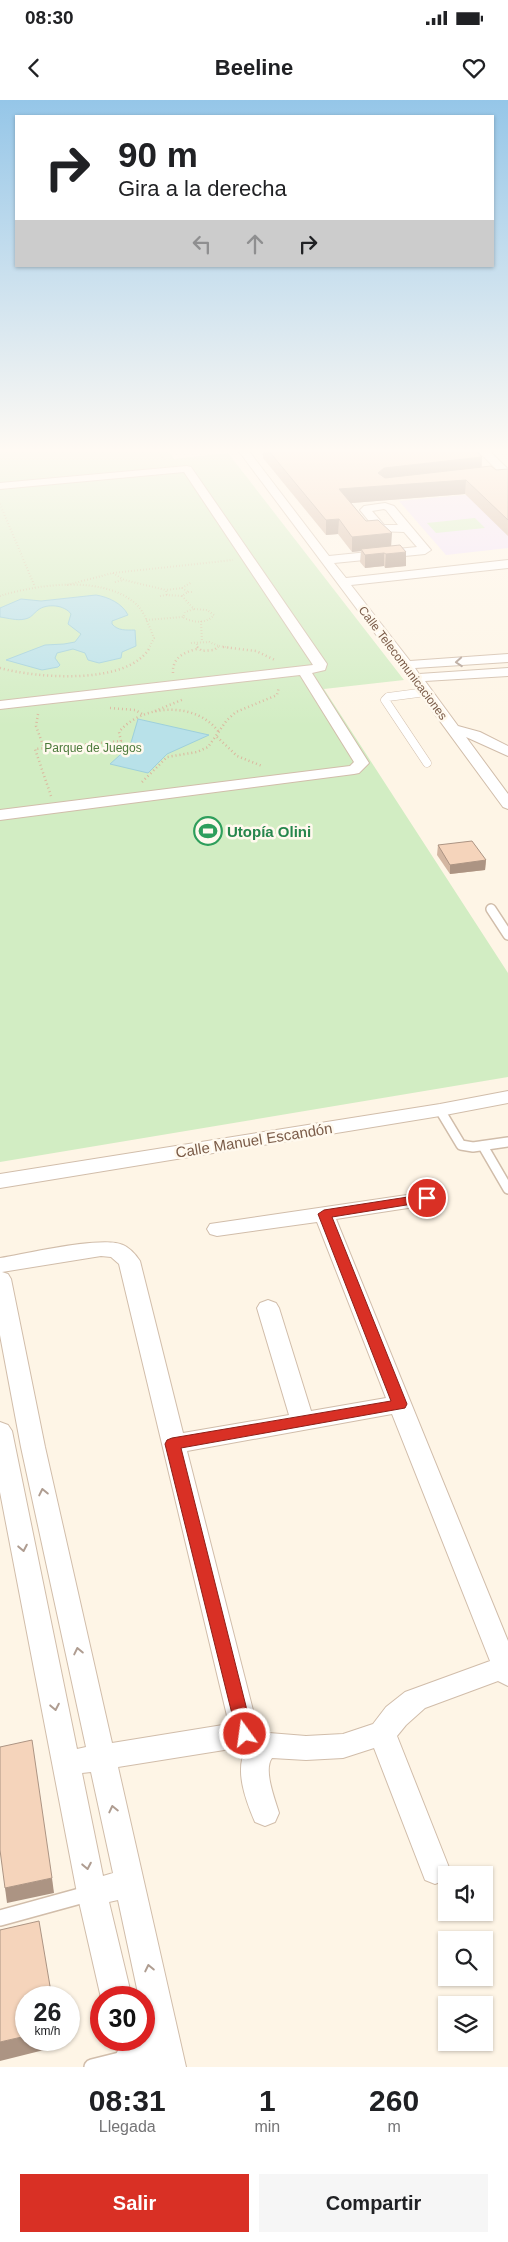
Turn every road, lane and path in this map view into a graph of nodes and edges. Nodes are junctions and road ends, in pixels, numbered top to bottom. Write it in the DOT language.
graph roads {
  1 [pos="16,542"];
  2 [pos="237,542"];
  3 [pos="312,542"];
  4 [pos="418,542"];
  5 [pos="249,559"];
  6 [pos="325,560"];
  7 [pos="508,564"];
  8 [pos="113,573"];
  9 [pos="124,580"];
  10 [pos="115,582"];
  11 [pos="192,582"];
  12 [pos="342,582"];
  13 [pos="135,583"];
  14 [pos="66,585"];
  15 [pos="131,585"];
  16 [pos="35,587"];
  17 [pos="182,588"];
  18 [pos="166,590"];
  19 [pos="188,592"];
  20 [pos="194,592"];
  21 [pos="167,595"];
  22 [pos="0,596"];
  23 [pos="160,596"];
  24 [pos="182,596"];
  25 [pos="194,609"];
  26 [pos="178,612"];
  27 [pos="184,613"];
  28 [pos="183,617"];
  29 [pos="211,618"];
  30 [pos="217,619"];
  31 [pos="146,620"];
  32 [pos="188,620"];
  33 [pos="201,621"];
  34 [pos="182,623"];
  35 [pos="216,639"];
  36 [pos="191,642"];
  37 [pos="202,642"];
  38 [pos="213,642"];
  39 [pos="197,644"];
  40 [pos="240,645"];
  41 [pos="219,646"];
  42 [pos="238,648"];
  43 [pos="198,649"];
  44 [pos="508,658"];
  45 [pos="406,665"];
  46 [pos="0,668"];
  47 [pos="304,671"];
  48 [pos="508,672"];
  49 [pos="281,674"];
  50 [pos="415,678"];
  51 [pos="178,685"];
  52 [pos="426,692"];
  53 [pos="0,705"];
  54 [pos="452,729"];
  55 [pos="218,731"];
  56 [pos="218,737"];
  57 [pos="508,752"];
  58 [pos="427,763"];
  59 [pos="262,766"];
  60 [pos="137,798"];
  61 [pos="508,804"];
  62 [pos="56,808"];
  63 [pos="0,815"];
  64 [pos="491,909"];
  65 [pos="508,936"];
  66 [pos="508,1097"];
  67 [pos="440,1110"];
  68 [pos="508,1142"];
  69 [pos="482,1146"];
  70 [pos="0,1181"];
  71 [pos="508,1189"];
  72 [pos="427,1198"];
  73 [pos="324,1214"];
  74 [pos="218,1229"];
  75 [pos="0,1265"];
  76 [pos="0,1279"];
  77 [pos="268,1308"];
  78 [pos="400,1404"];
  79 [pos="303,1421"];
  80 [pos="2,1442"];
  81 [pos="172,1444"];
  82 [pos="33,1447"];
  83 [pos="507,1671"];
  84 [pos="382,1733"];
  85 [pos="255,1739"];
  86 [pos="101,1756"];
  87 [pos="67,1763"];
  88 [pos="265,1813"];
  89 [pos="435,1870"];
  90 [pos="130,1882"];
  91 [pos="92,1893"];
  92 [pos="0,1918"];
  93 [pos="114,1986"];
  94 [pos="130,2055"];
  95 [pos="168,2056"];
  96 [pos="92,2067"];
  1 -- 16 [label="path"];
  2 -- 5 [label="street"];
  3 -- 6 [label="street, Calle Telecomunicaciones"];
  4 -- 6 [label="street"];
  5 -- 8 [label="path"];
  5 -- 47 [label="street"];
  6 -- 12 [label="street, Calle Telecomunicaciones"];
  7 -- 12 [label="street"];
  8 -- 9 [label="path"];
  8 -- 14 [label="path"];
  9 -- 10 [label="path"];
  9 -- 13 [label="path"];
  11 -- 17 [label="path"];
  12 -- 45 [label="street, Calle Telecomunicaciones"];
  13 -- 15 [label="path"];
  13 -- 18 [label="path"];
  14 -- 16 [label="path"];
  14 -- 31 [label="path"];
  16 -- 22 [label="path"];
  17 -- 18 [label="path"];
  17 -- 19 [label="path"];
  18 -- 21 [label="path"];
  19 -- 20 [label="path"];
  19 -- 24 [label="path"];
  21 -- 23 [label="path"];
  21 -- 24 [label="path"];
  24 -- 25 [label="path"];
  25 -- 27 [label="path"];
  25 -- 29 [label="path"];
  26 -- 27 [label="path"];
  27 -- 28 [label="path"];
  28 -- 31 [label="path"];
  28 -- 32 [label="path"];
  29 -- 30 [label="path"];
  29 -- 33 [label="path"];
  31 -- 46 [label="path"];
  32 -- 33 [label="path"];
  32 -- 34 [label="path"];
  33 -- 37 [label="path"];
  35 -- 38 [label="path"];
  36 -- 39 [label="path"];
  37 -- 38 [label="path"];
  37 -- 39 [label="path"];
  38 -- 41 [label="path"];
  39 -- 43 [label="path"];
  40 -- 42 [label="path"];
  41 -- 42 [label="path"];
  41 -- 43 [label="path"];
  42 -- 49 [label="path"];
  43 -- 51 [label="path"];
  44 -- 45 [label="street, one-way"];
  45 -- 50 [label="street, Calle Telecomunicaciones"];
  47 -- 49 [label="street"];
  47 -- 60 [label="street"];
  48 -- 50 [label="street"];
  49 -- 51 [label="street"];
  49 -- 55 [label="path"];
  50 -- 52 [label="street, Calle Telecomunicaciones"];
  51 -- 53 [label="street"];
  52 -- 54 [label="street, Calle Telecomunicaciones"];
  52 -- 58 [label="lane"];
  54 -- 57 [label="street"];
  54 -- 61 [label="street, Calle Telecomunicaciones"];
  55 -- 56 [label="path"];
  55 -- 62 [label="path"];
  56 -- 59 [label="path"];
  56 -- 60 [label="path"];
  60 -- 62 [label="street"];
  62 -- 63 [label="street"];
  64 -- 65 [label="lane"];
  66 -- 67 [label="street, Calle Manuel Escandón"];
  67 -- 69 [label="lane"];
  67 -- 70 [label="street, Calle Manuel Escandón"];
  68 -- 69 [label="lane"];
  69 -- 71 [label="lane"];
  72 -- 73 [label="street"];
  73 -- 74 [label="street"];
  73 -- 78 [label="street"];
  75 -- 81 [label="street"];
  76 -- 82 [label="street"];
  77 -- 79 [label="street"];
  78 -- 79 [label="street"];
  78 -- 83 [label="street"];
  79 -- 81 [label="street"];
  80 -- 82 [label="street"];
  80 -- 87 [label="street, one-way"];
  81 -- 85 [label="street"];
  86 -- 82 [label="street, one-way"];
  83 -- 84 [label="street"];
  84 -- 85 [label="street"];
  84 -- 89 [label="street"];
  85 -- 86 [label="street"];
  85 -- 88 [label="street"];
  86 -- 87 [label="street"];
  90 -- 86 [label="street, one-way"];
  87 -- 91 [label="street, one-way"];
  90 -- 91 [label="street"];
  95 -- 90 [label="street, one-way"];
  91 -- 92 [label="lane"];
  91 -- 93 [label="street"];
  94 -- 95 [label="street"];
  94 -- 96 [label="lane"];
}
